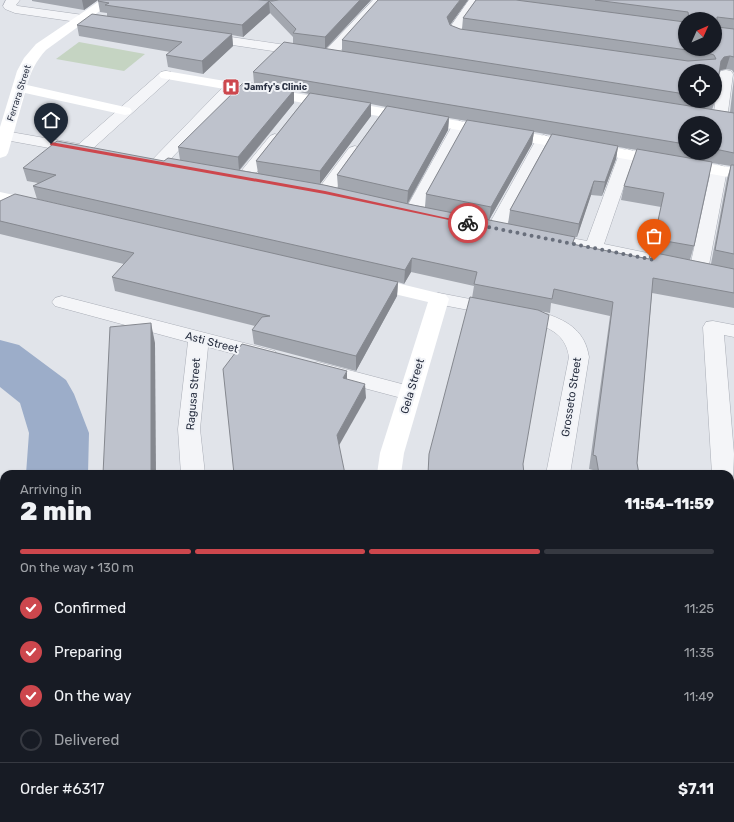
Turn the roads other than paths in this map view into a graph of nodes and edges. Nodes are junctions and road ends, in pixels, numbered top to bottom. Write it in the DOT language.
graph roads {
  1 [pos="14,0"];
  2 [pos="109,0"];
  3 [pos="380,0"];
  4 [pos="474,1"];
  5 [pos="490,3"];
  6 [pos="82,19"];
  7 [pos="120,24"];
  8 [pos="190,35"];
  9 [pos="495,40"];
  10 [pos="329,56"];
  11 [pos="345,58"];
  12 [pos="725,74"];
  13 [pos="232,87"];
  14 [pos="19,88"];
  15 [pos="307,99"];
  16 [pos="125,111"];
  17 [pos="298,111"];
  18 [pos="727,120"];
  19 [pos="374,125"];
  20 [pos="460,126"];
  21 [pos="283,129"];
  22 [pos="5,136"];
  23 [pos="544,140"];
  24 [pos="82,149"];
  25 [pos="0,153"];
  26 [pos="105,153"];
  27 [pos="627,154"];
  28 [pos="159,162"];
  29 [pos="727,172"];
  30 [pos="244,178"];
  31 [pos="325,192"];
  32 [pos="0,197"];
  33 [pos="53,210"];
  34 [pos="413,212"];
  35 [pos="594,248"];
  36 [pos="699,269"];
  37 [pos="734,276"];
  38 [pos="355,279"];
  39 [pos="439,299"];
  40 [pos="62,302"];
  41 [pos="734,331"];
  42 [pos="198,338"];
  43 [pos="409,393"];
  44 [pos="726,402"];
  45 [pos="193,470"];
  46 [pos="390,470"];
  47 [pos="559,470"];
  48 [pos="724,470"];
  1 -- 6 [label="street"];
  2 -- 6 [label="street, Ferrara Street"];
  3 -- 10 [label="street"];
  4 -- 5 [label="street"];
  4 -- 9 [label="street"];
  6 -- 7 [label="street"];
  6 -- 14 [label="street, Ferrara Street"];
  8 -- 10 [label="street"];
  10 -- 11 [label="street"];
  12 -- 18 [label="street"];
  13 -- 15 [label="street"];
  13 -- 16 [label="street"];
  13 -- 28 [label="street"];
  14 -- 16 [label="street"];
  14 -- 22 [label="street, Ferrara Street"];
  15 -- 17 [label="street"];
  15 -- 19 [label="street"];
  16 -- 24 [label="street"];
  19 -- 20 [label="street"];
  19 -- 31 [label="street"];
  20 -- 23 [label="street"];
  20 -- 34 [label="street"];
  21 -- 30 [label="street"];
  22 -- 24 [label="street"];
  22 -- 25 [label="street, Ferrara Street"];
  23 -- 27 [label="street"];
  23 -- 35 [label="street"];
  24 -- 26 [label="street"];
  27 -- 29 [label="street"];
  27 -- 35 [label="street"];
  29 -- 36 [label="street"];
  32 -- 33 [label="street"];
  35 -- 36 [label="street"];
  36 -- 37 [label="street"];
  38 -- 39 [label="street, Grosseto Street"];
  39 -- 43 [label="street, Gela Street"];
  39 -- 47 [label="street, Grosseto Street"];
  40 -- 42 [label="street, Asti Street"];
  41 -- 44 [label="street"];
  42 -- 43 [label="street, Asti Street"];
  42 -- 45 [label="street, Ragusa Street"];
  43 -- 46 [label="street, Gela Street"];
  44 -- 48 [label="street"];
}
